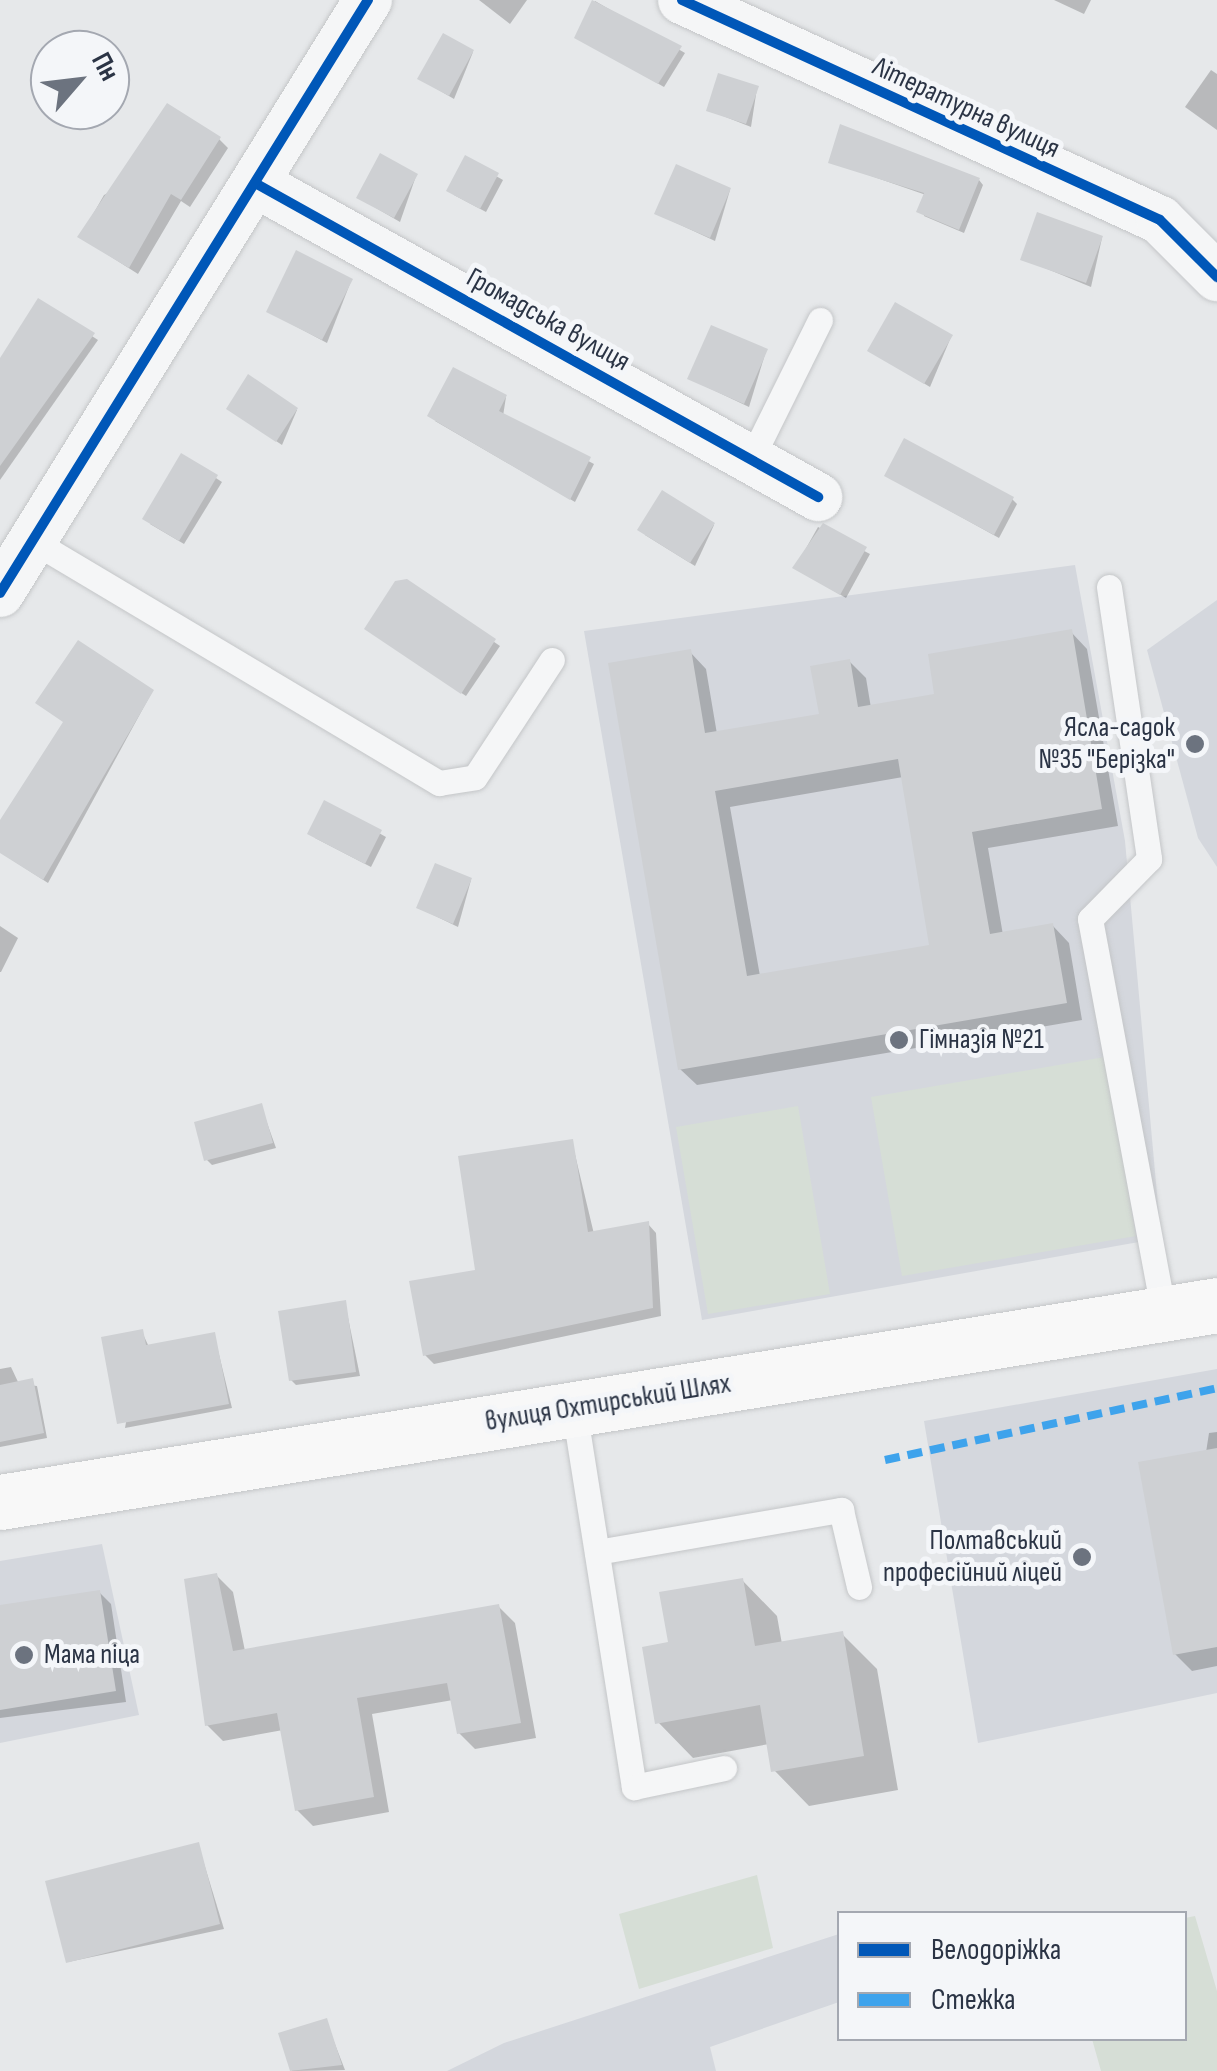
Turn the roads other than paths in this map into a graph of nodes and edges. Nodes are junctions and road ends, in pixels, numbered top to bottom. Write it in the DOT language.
graph roads {
  1 [pos="368,0"];
  2 [pos="682,0"];
  3 [pos="254,183"];
  4 [pos="1217,277"];
  5 [pos="820,320"];
  6 [pos="752,457"];
  7 [pos="818,497"];
  8 [pos="32,541"];
  9 [pos="1109,587"];
  10 [pos="0,594"];
  11 [pos="552,660"];
  12 [pos="1217,1305"];
  13 [pos="1164,1316"];
  14 [pos="574,1409"];
  15 [pos="0,1502"];
  16 [pos="597,1552"];
  17 [pos="859,1587"];
  18 [pos="724,1768"];
  1 -- 3 [label="street"];
  2 -- 4 [label="street, Літературна вулиця"];
  3 -- 6 [label="street, Громадська вулиця"];
  3 -- 8 [label="street"];
  5 -- 6 [label="lane"];
  6 -- 7 [label="street, Громадська вулиця"];
  8 -- 10 [label="street"];
  8 -- 11 [label="lane"];
  9 -- 13 [label="lane"];
  12 -- 13 [label="main road, вулиця Охтирський Шлях"];
  13 -- 14 [label="main road, вулиця Охтирський Шлях"];
  14 -- 15 [label="main road, вулиця Охтирський Шлях"];
  14 -- 16 [label="lane"];
  16 -- 17 [label="lane"];
  16 -- 18 [label="lane"];
}
